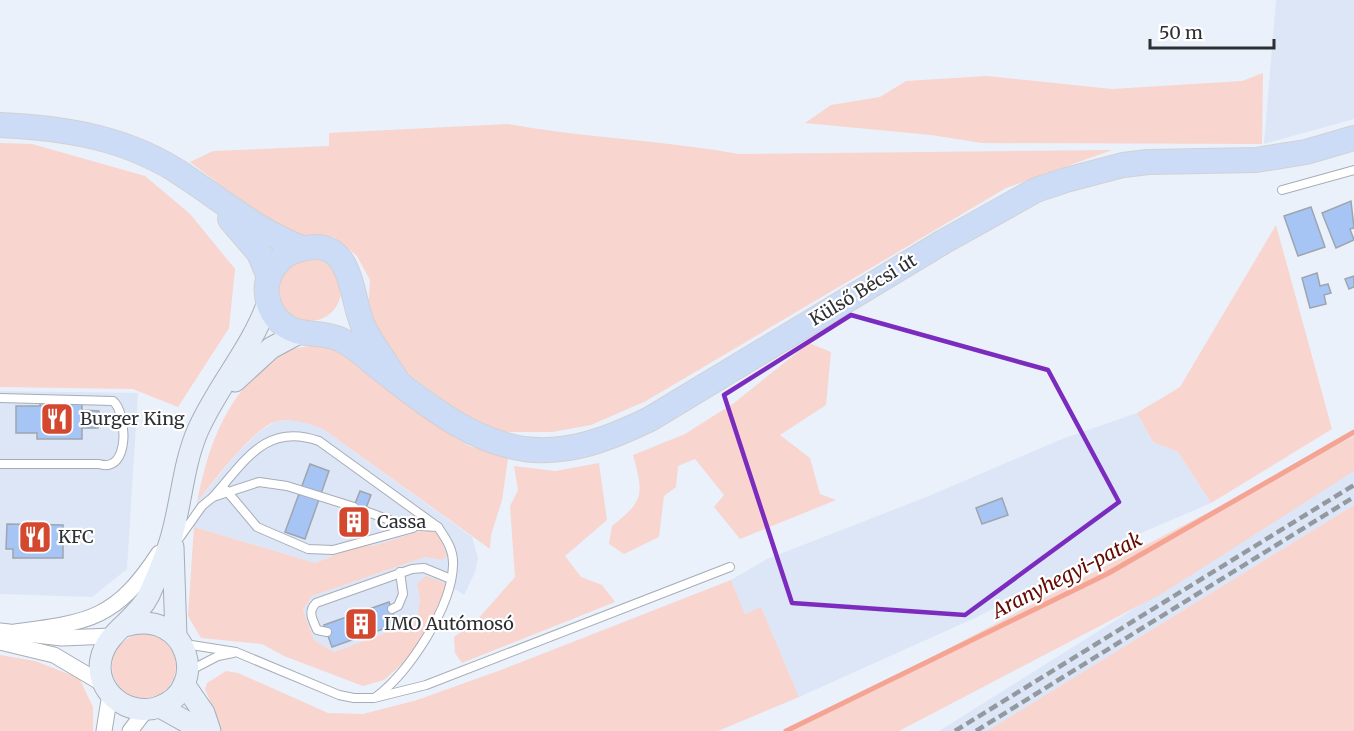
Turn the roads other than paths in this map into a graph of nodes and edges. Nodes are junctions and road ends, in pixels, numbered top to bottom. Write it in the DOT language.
graph roads {
  1 [pos="0,125"];
  2 [pos="1354,138"];
  3 [pos="1354,170"];
  4 [pos="202,188"];
  5 [pos="1282,190"];
  6 [pos="302,248"];
  7 [pos="269,277"];
  8 [pos="353,292"];
  9 [pos="268,302"];
  10 [pos="309,333"];
  11 [pos="398,382"];
  12 [pos="0,398"];
  13 [pos="213,403"];
  14 [pos="0,464"];
  15 [pos="226,490"];
  16 [pos="213,496"];
  17 [pos="354,507"];
  18 [pos="365,511"];
  19 [pos="422,525"];
  20 [pos="438,527"];
  21 [pos="173,542"];
  22 [pos="730,567"];
  23 [pos="400,572"];
  24 [pos="451,579"];
  25 [pos="392,609"];
  26 [pos="8,631"];
  27 [pos="118,631"];
  28 [pos="327,632"];
  29 [pos="179,639"];
  30 [pos="0,642"];
  31 [pos="236,652"];
  32 [pos="185,678"];
  33 [pos="106,689"];
  34 [pos="374,698"];
  35 [pos="153,708"];
  36 [pos="104,731"];
  37 [pos="130,731"];
  38 [pos="203,731"];
  39 [pos="210,731"];
  1 -- 4 [label="main road"];
  2 -- 11 [label="main road, Külső Bécsi út"];
  3 -- 5 [label="lane"];
  4 -- 6 [label="main road"];
  4 -- 7 [label="main road"];
  6 -- 7 [label="main road"];
  6 -- 8 [label="main road"];
  7 -- 9 [label="main road"];
  8 -- 10 [label="main road"];
  8 -- 11 [label="main road"];
  9 -- 10 [label="main road"];
  9 -- 13 [label="street"];
  10 -- 11 [label="main road, Külső Bécsi út"];
  10 -- 13 [label="street"];
  12 -- 14 [label="lane"];
  13 -- 21 [label="street"];
  15 -- 16 [label="lane"];
  15 -- 17 [label="lane"];
  15 -- 19 [label="lane"];
  16 -- 20 [label="lane"];
  16 -- 21 [label="lane"];
  18 -- 19 [label="lane"];
  19 -- 20 [label="lane"];
  20 -- 24 [label="lane"];
  21 -- 26 [label="street"];
  21 -- 27 [label="street"];
  21 -- 29 [label="street"];
  22 -- 34 [label="lane"];
  23 -- 24 [label="lane"];
  23 -- 25 [label="lane"];
  23 -- 28 [label="lane"];
  24 -- 34 [label="lane"];
  26 -- 27 [label="street"];
  27 -- 29 [label="street"];
  27 -- 33 [label="street"];
  29 -- 31 [label="lane"];
  29 -- 32 [label="street"];
  30 -- 33 [label="street"];
  31 -- 32 [label="lane"];
  31 -- 34 [label="lane"];
  32 -- 35 [label="street"];
  32 -- 39 [label="street"];
  33 -- 35 [label="street"];
  33 -- 36 [label="street"];
  35 -- 37 [label="street"];
  35 -- 38 [label="street"];
}
